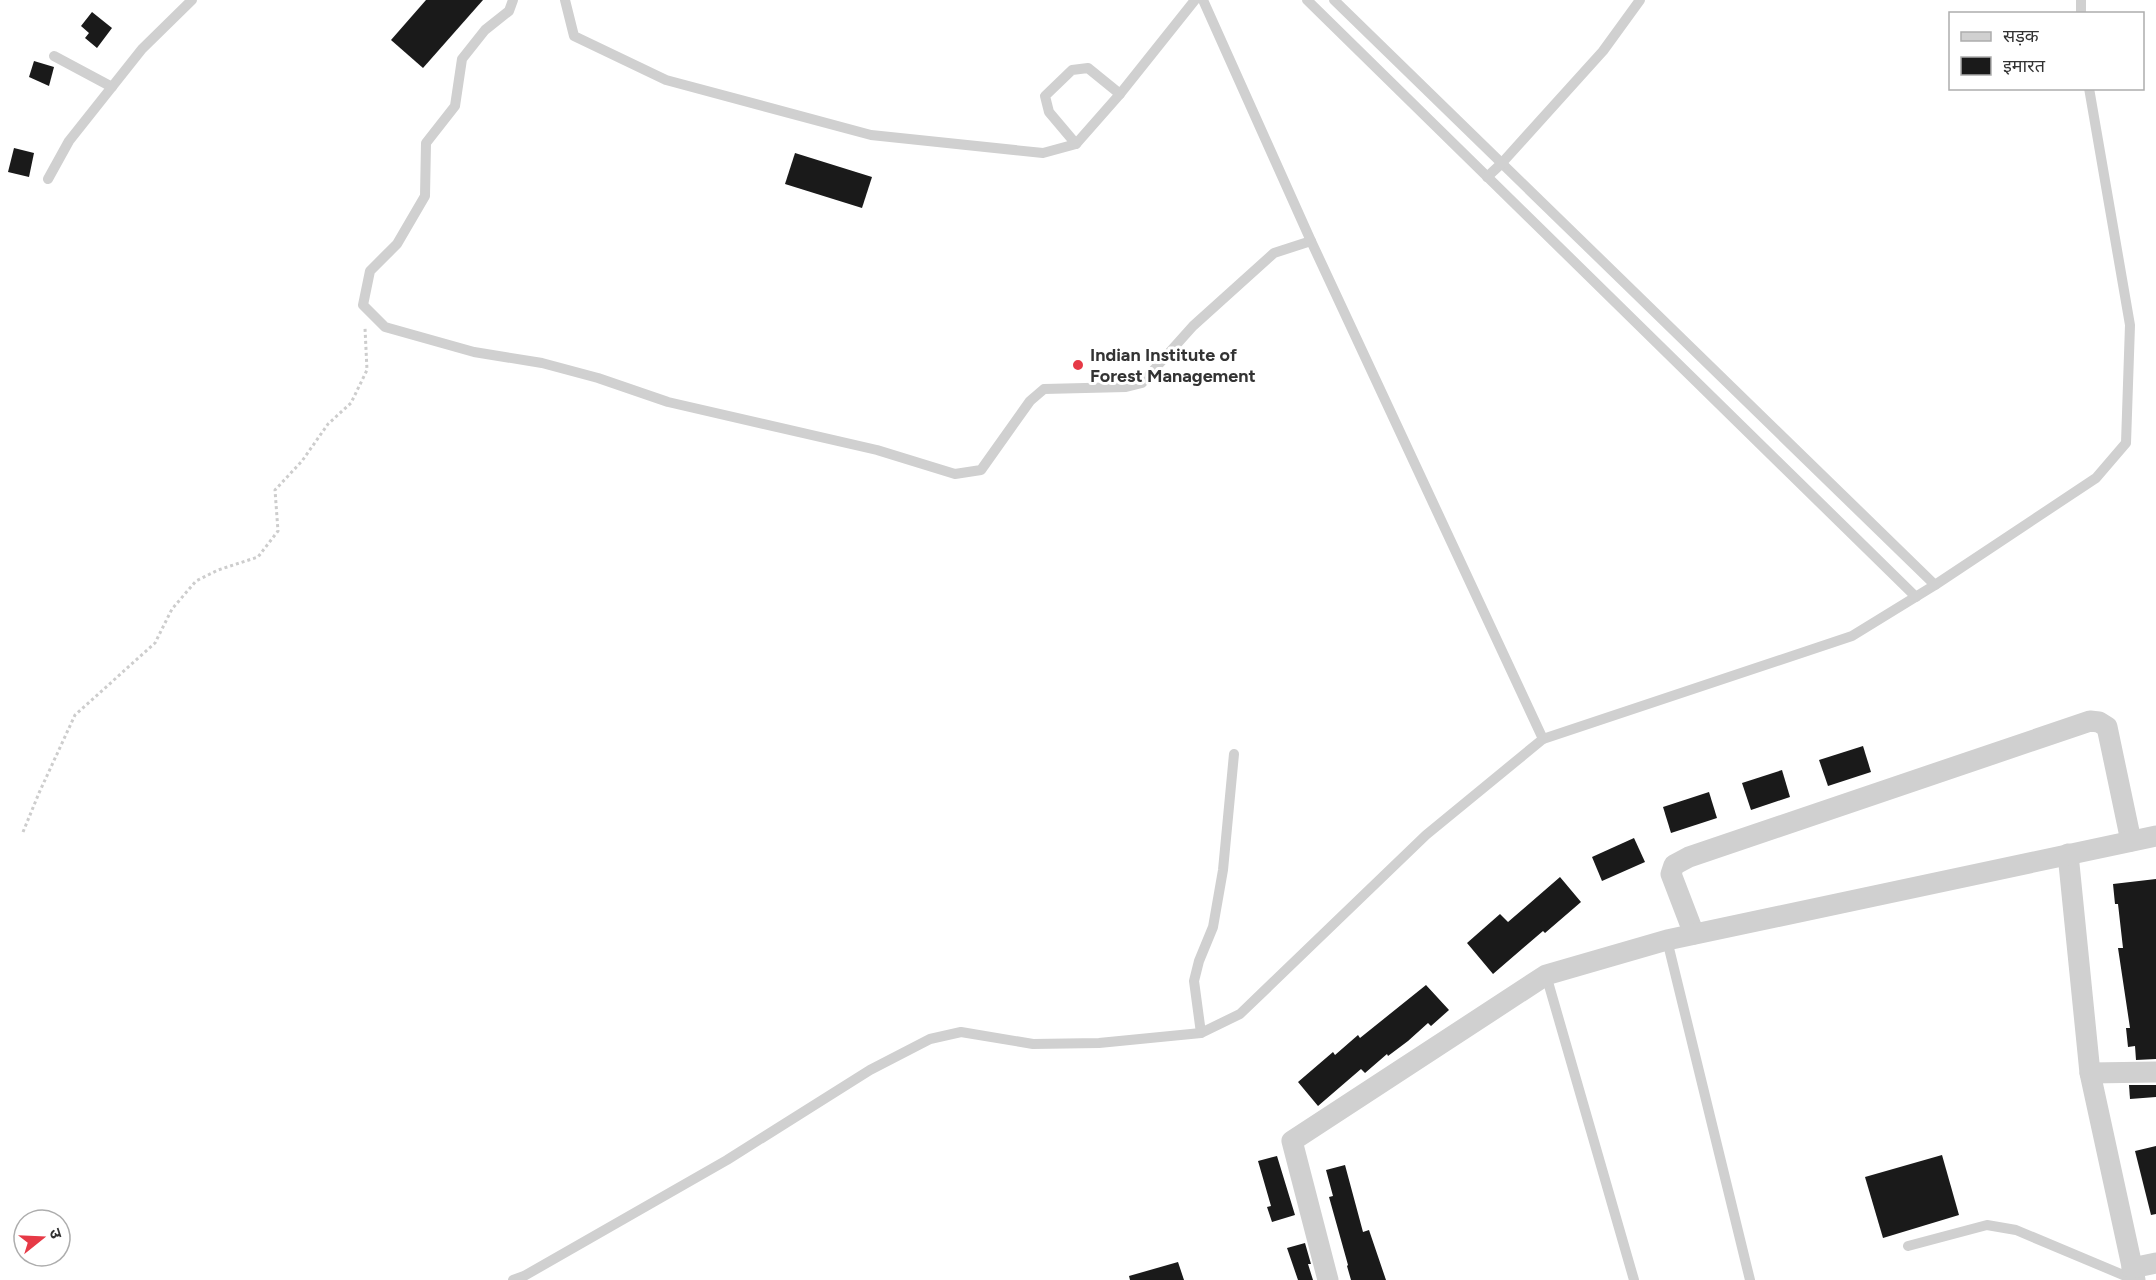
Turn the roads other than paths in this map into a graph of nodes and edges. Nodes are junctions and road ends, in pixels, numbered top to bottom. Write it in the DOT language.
graph roads {
  1 [pos="192,0"];
  2 [pos="513,0"];
  3 [pos="565,0"];
  4 [pos="1195,0"];
  5 [pos="1203,0"];
  6 [pos="1307,0"];
  7 [pos="1335,0"];
  8 [pos="1640,0"];
  9 [pos="54,56"];
  10 [pos="112,87"];
  11 [pos="2089,90"];
  12 [pos="1120,94"];
  13 [pos="1076,144"];
  14 [pos="1501,164"];
  15 [pos="1487,177"];
  16 [pos="48,179"];
  17 [pos="1311,241"];
  18 [pos="1935,585"];
  19 [pos="1916,597"];
  20 [pos="1543,739"];
  21 [pos="1234,754"];
  22 [pos="2156,836"];
  23 [pos="2131,841"];
  24 [pos="2068,854"];
  25 [pos="1694,934"];
  26 [pos="1667,940"];
  27 [pos="1546,975"];
  28 [pos="1201,1033"];
  29 [pos="2156,1072"];
  30 [pos="2090,1073"];
  31 [pos="1908,1246"];
  32 [pos="2156,1263"];
  33 [pos="2134,1276"];
  34 [pos="513,1280"];
  35 [pos="1328,1280"];
  36 [pos="1634,1280"];
  37 [pos="1750,1280"];
  1 -- 10 [label="lane"];
  2 -- 17 [label="lane"];
  3 -- 13 [label="lane"];
  4 -- 12 [label="lane"];
  5 -- 17 [label="lane"];
  6 -- 15 [label="lane"];
  7 -- 14 [label="lane"];
  8 -- 14 [label="lane"];
  9 -- 10 [label="lane"];
  10 -- 16 [label="lane"];
  11 -- 18 [label="lane"];
  12 -- 13 [label="lane"];
  12 -- 13 [label="lane"];
  14 -- 15 [label="lane"];
  14 -- 18 [label="lane"];
  15 -- 19 [label="lane"];
  17 -- 20 [label="lane"];
  18 -- 19 [label="lane"];
  19 -- 20 [label="lane"];
  20 -- 28 [label="lane"];
  21 -- 28 [label="lane"];
  22 -- 23 [label="street"];
  23 -- 24 [label="street"];
  23 -- 25 [label="street"];
  24 -- 25 [label="street"];
  24 -- 30 [label="street"];
  25 -- 26 [label="street"];
  26 -- 27 [label="street"];
  26 -- 37 [label="lane"];
  27 -- 35 [label="street"];
  27 -- 36 [label="lane"];
  28 -- 34 [label="lane"];
  29 -- 30 [label="street"];
  30 -- 33 [label="street"];
  31 -- 33 [label="lane"];
  32 -- 33 [label="street"];
}
